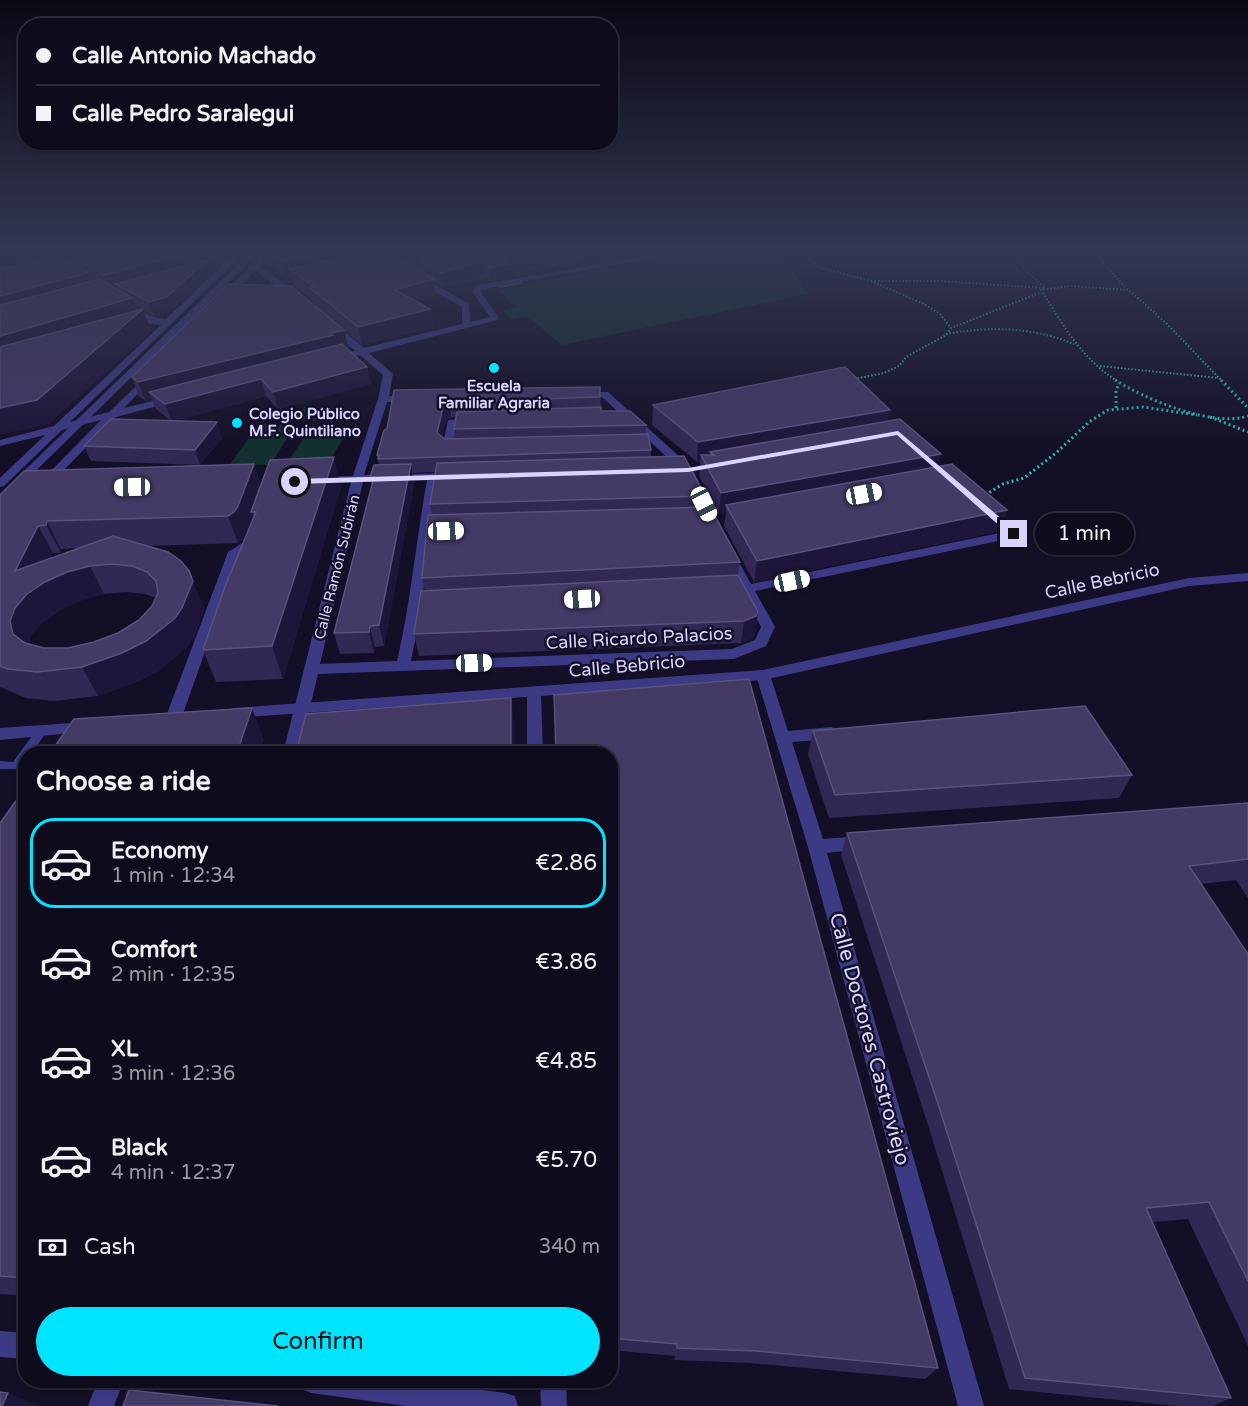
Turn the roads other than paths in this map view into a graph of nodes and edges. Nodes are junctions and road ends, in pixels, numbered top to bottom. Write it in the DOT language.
graph roads {
  1 [pos="145,318"];
  2 [pos="173,318"];
  3 [pos="188,318"];
  4 [pos="466,318"];
  5 [pos="495,318"];
  6 [pos="327,321"];
  7 [pos="153,322"];
  8 [pos="169,322"];
  9 [pos="142,325"];
  10 [pos="466,325"];
  11 [pos="363,351"];
  12 [pos="318,363"];
  13 [pos="156,370"];
  14 [pos="570,395"];
  15 [pos="182,396"];
  16 [pos="430,398"];
  17 [pos="383,399"];
  18 [pos="114,413"];
  19 [pos="488,421"];
  20 [pos="82,422"];
  21 [pos="57,428"];
  22 [pos="0,443"];
  23 [pos="470,448"];
  24 [pos="467,476"];
  25 [pos="433,477"];
  26 [pos="358,478"];
  27 [pos="305,481"];
  28 [pos="0,484"];
  29 [pos="44,489"];
  30 [pos="0,500"];
  31 [pos="259,522"];
  32 [pos="1010,530"];
  33 [pos="1248,577"];
  34 [pos="748,590"];
  35 [pos="724,591"];
  36 [pos="403,666"];
  37 [pos="313,669"];
  38 [pos="763,675"];
  39 [pos="534,693"];
  40 [pos="303,708"];
  41 [pos="220,714"];
  42 [pos="174,719"];
  43 [pos="108,725"];
  44 [pos="75,728"];
  45 [pos="42,731"];
  46 [pos="842,732"];
  47 [pos="0,734"];
  48 [pos="783,737"];
  49 [pos="63,745"];
  50 [pos="31,746"];
  51 [pos="293,746"];
  52 [pos="535,746"];
  53 [pos="18,763"];
  54 [pos="0,765"];
  55 [pos="883,842"];
  56 [pos="817,847"];
  57 [pos="0,1344"];
  58 [pos="18,1345"];
  59 [pos="108,1388"];
  60 [pos="371,1388"];
  61 [pos="553,1388"];
  62 [pos="101,1406"];
  63 [pos="505,1406"];
  64 [pos="554,1406"];
  65 [pos="971,1406"];
  1 -- 7 [label="street"];
  2 -- 8 [label="street"];
  3 -- 20 [label="street"];
  4 -- 10 [label="street"];
  5 -- 10 [label="street"];
  6 -- 11 [label="street, Calle Ramón Subirán"];
  7 -- 8 [label="street"];
  7 -- 9 [label="street"];
  8 -- 21 [label="street"];
  10 -- 11 [label="street"];
  11 -- 12 [label="street"];
  11 -- 17 [label="street, Calle Ramón Subirán"];
  13 -- 18 [label="street"];
  14 -- 34 [label="street, Calle Ricardo Palacios"];
  15 -- 18 [label="street"];
  16 -- 17 [label="street"];
  17 -- 26 [label="street, Calle Ramón Subirán"];
  18 -- 20 [label="street"];
  18 -- 29 [label="street"];
  19 -- 23 [label="street"];
  20 -- 21 [label="street"];
  20 -- 30 [label="street"];
  21 -- 22 [label="street"];
  21 -- 28 [label="street"];
  24 -- 25 [label="street"];
  25 -- 26 [label="street"];
  25 -- 36 [label="street"];
  26 -- 27 [label="street"];
  26 -- 37 [label="street, Calle Ramón Subirán"];
  31 -- 42 [label="street"];
  32 -- 34 [label="street"];
  33 -- 38 [label="street, Calle Bebricio"];
  34 -- 35 [label="street"];
  34 -- 36 [label="street, Calle Ricardo Palacios"];
  36 -- 37 [label="street, Calle Ricardo Palacios"];
  37 -- 40 [label="street, Calle Ramón Subirán"];
  38 -- 39 [label="street, Calle Bebricio"];
  38 -- 48 [label="street, Calle Doctores Castroviejo"];
  39 -- 40 [label="street, Calle Bebricio"];
  39 -- 52 [label="street"];
  40 -- 41 [label="street, Calle Bebricio"];
  40 -- 51 [label="street, Calle Ramón Subirán"];
  43 -- 44 [label="street"];
  44 -- 45 [label="street"];
  44 -- 49 [label="street"];
  45 -- 47 [label="street"];
  45 -- 50 [label="lane"];
  46 -- 48 [label="street"];
  48 -- 56 [label="street, Calle Doctores Castroviejo"];
  53 -- 54 [label="lane"];
  55 -- 56 [label="street"];
  56 -- 65 [label="street, Calle Doctores Castroviejo"];
  57 -- 58 [label="street"];
  59 -- 62 [label="street"];
  60 -- 63 [label="street"];
  61 -- 64 [label="street"];
}
